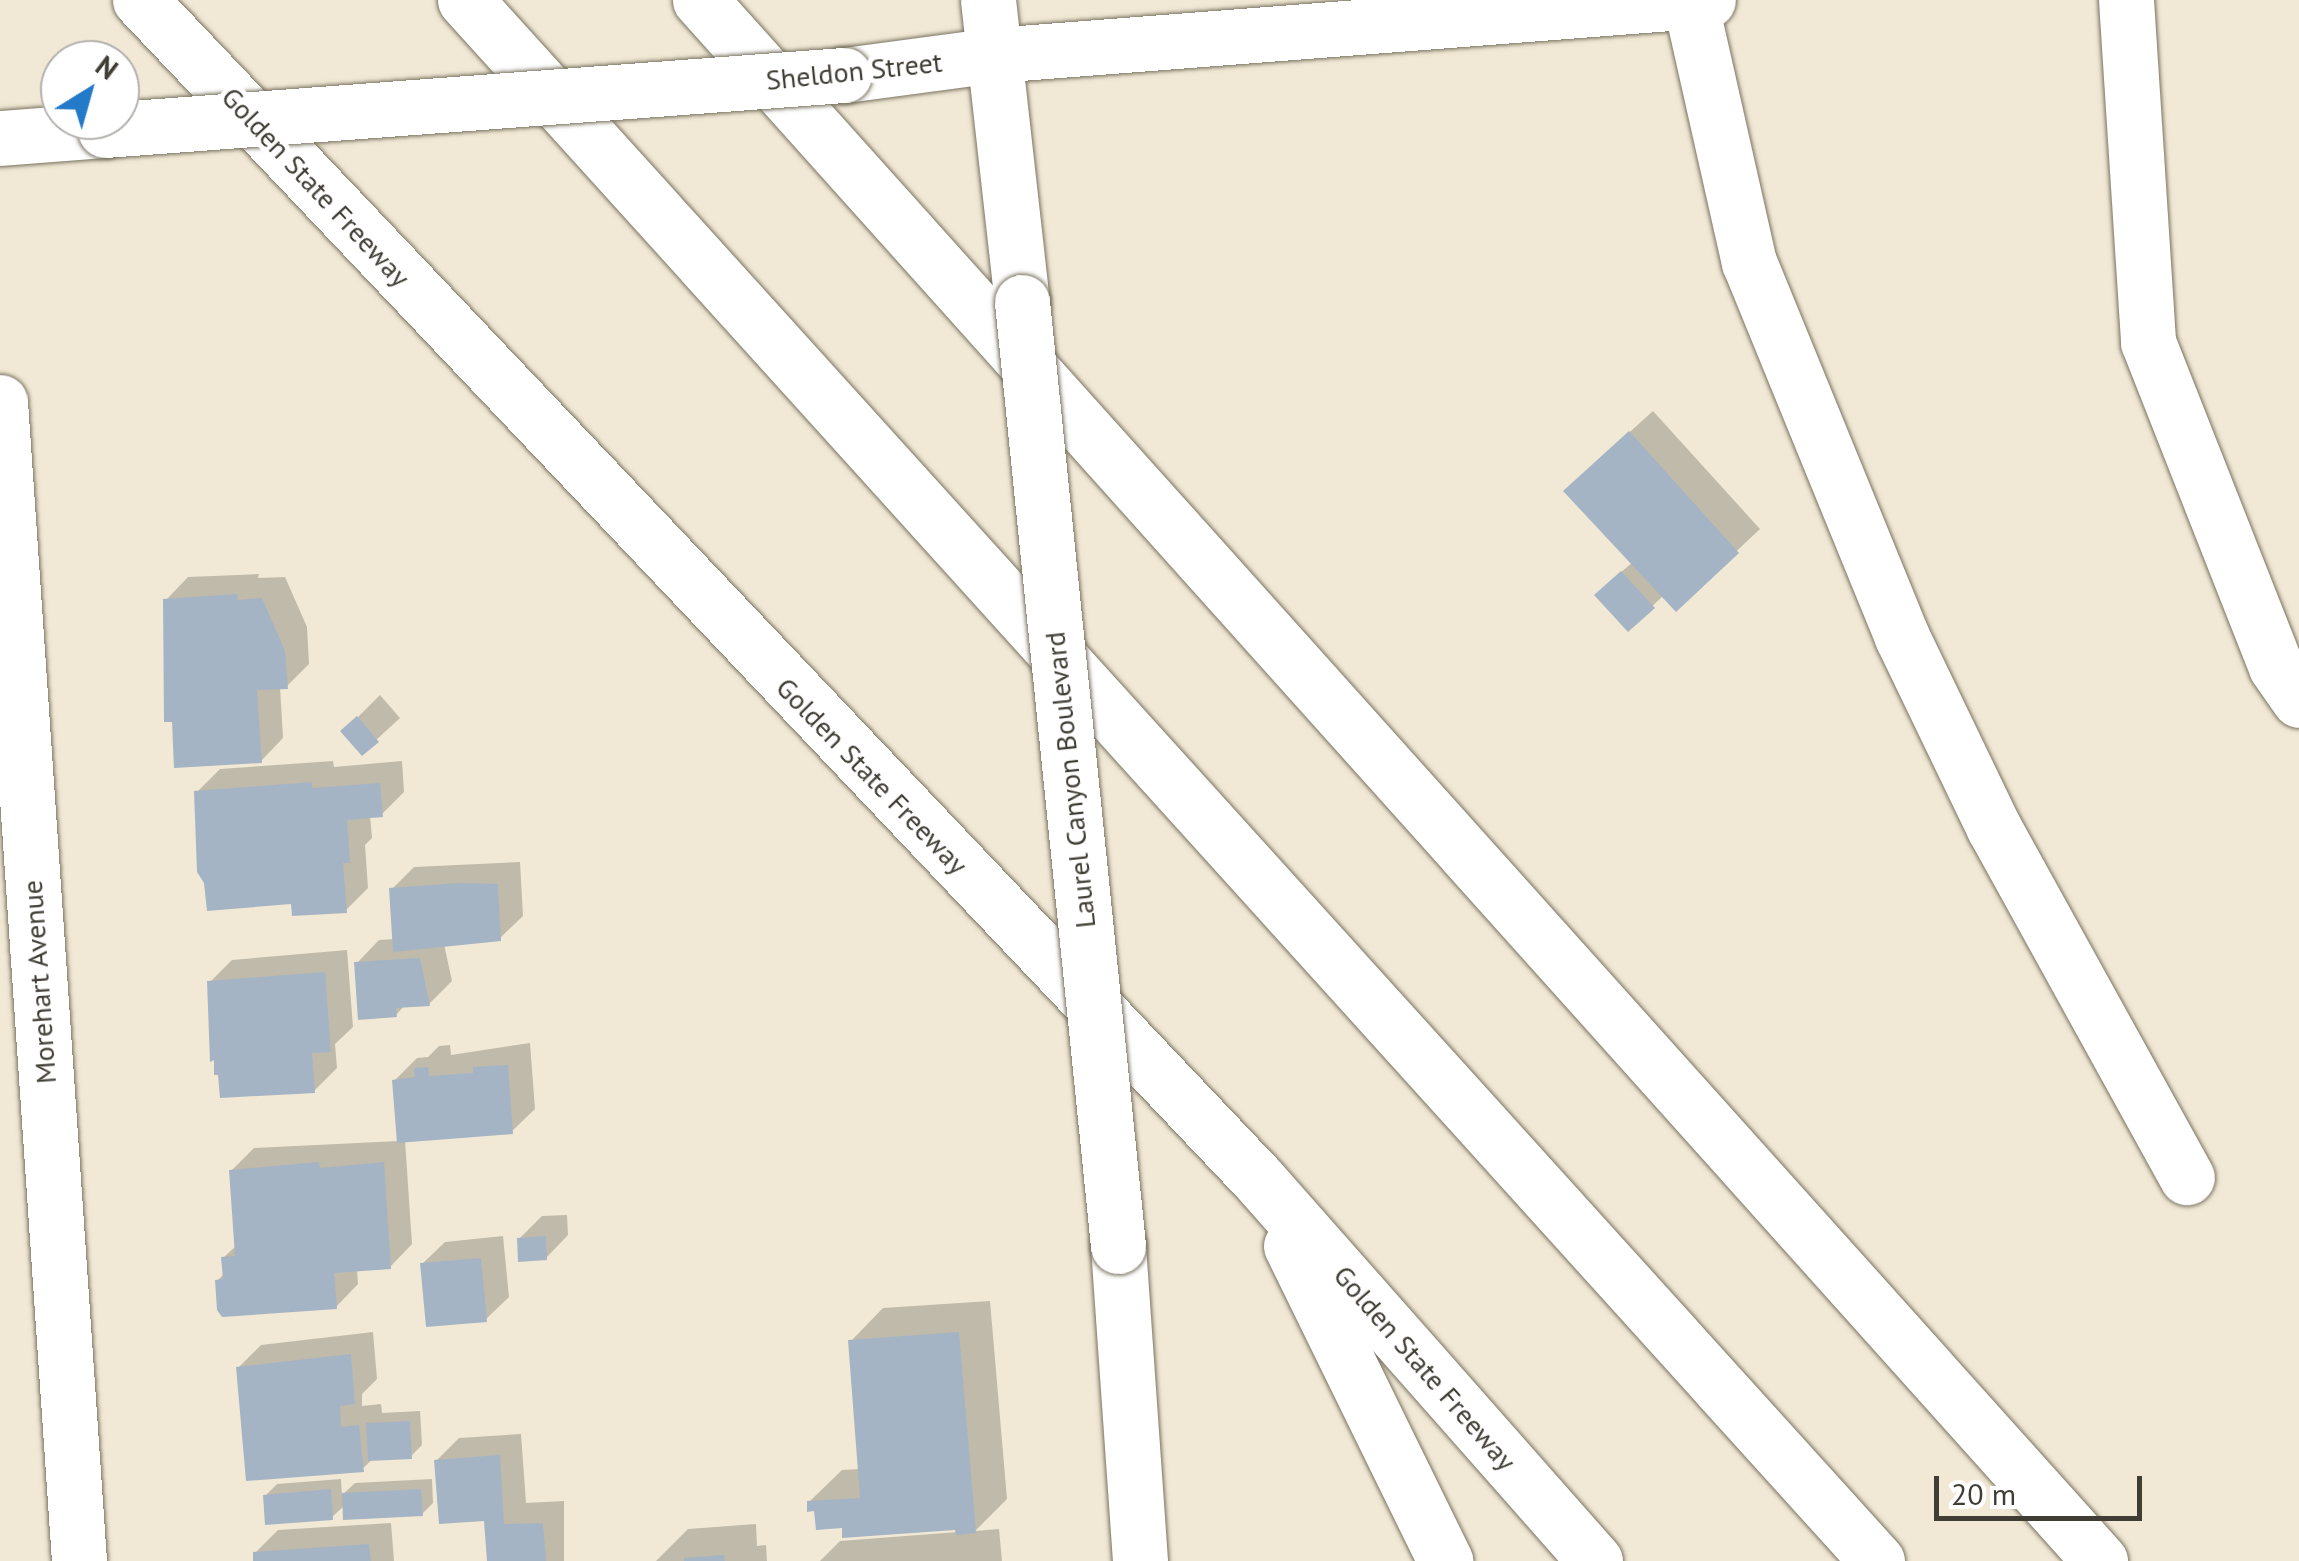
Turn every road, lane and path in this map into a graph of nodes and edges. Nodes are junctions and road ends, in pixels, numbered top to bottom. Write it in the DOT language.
graph roads {
  1 [pos="140,0"];
  2 [pos="465,0"];
  3 [pos="700,0"];
  4 [pos="988,0"];
  5 [pos="1708,0"];
  6 [pos="2126,0"];
  7 [pos="1690,1"];
  8 [pos="994,55"];
  9 [pos="0,138"];
  10 [pos="0,402"];
  11 [pos="2299,700"];
  12 [pos="2187,1177"];
  13 [pos="1259,1180"];
  14 [pos="2034,1483"];
  15 [pos="78,1561"];
  16 [pos="1140,1561"];
  17 [pos="1446,1561"];
  18 [pos="1595,1561"];
  19 [pos="1877,1561"];
  20 [pos="2100,1561"];
  21 [pos="2126,1561"];
  1 -- 13 [label="main road, Golden State Freeway"];
  2 -- 19 [label="main road"];
  3 -- 14 [label="main road"];
  4 -- 8 [label="main road, Laurel Canyon Boulevard"];
  5 -- 7 [label="main road, Sheldon Street"];
  6 -- 11 [label="main road"];
  7 -- 8 [label="main road, Sheldon Street"];
  7 -- 12 [label="main road"];
  8 -- 9 [label="main road, Sheldon Street, bridge"];
  8 -- 16 [label="main road, Laurel Canyon Boulevard, bridge"];
  10 -- 15 [label="main road, Morehart Avenue"];
  13 -- 17 [label="main road"];
  13 -- 18 [label="main road, Golden State Freeway"];
  14 -- 20 [label="main road"];
  14 -- 21 [label="main road"];
}
